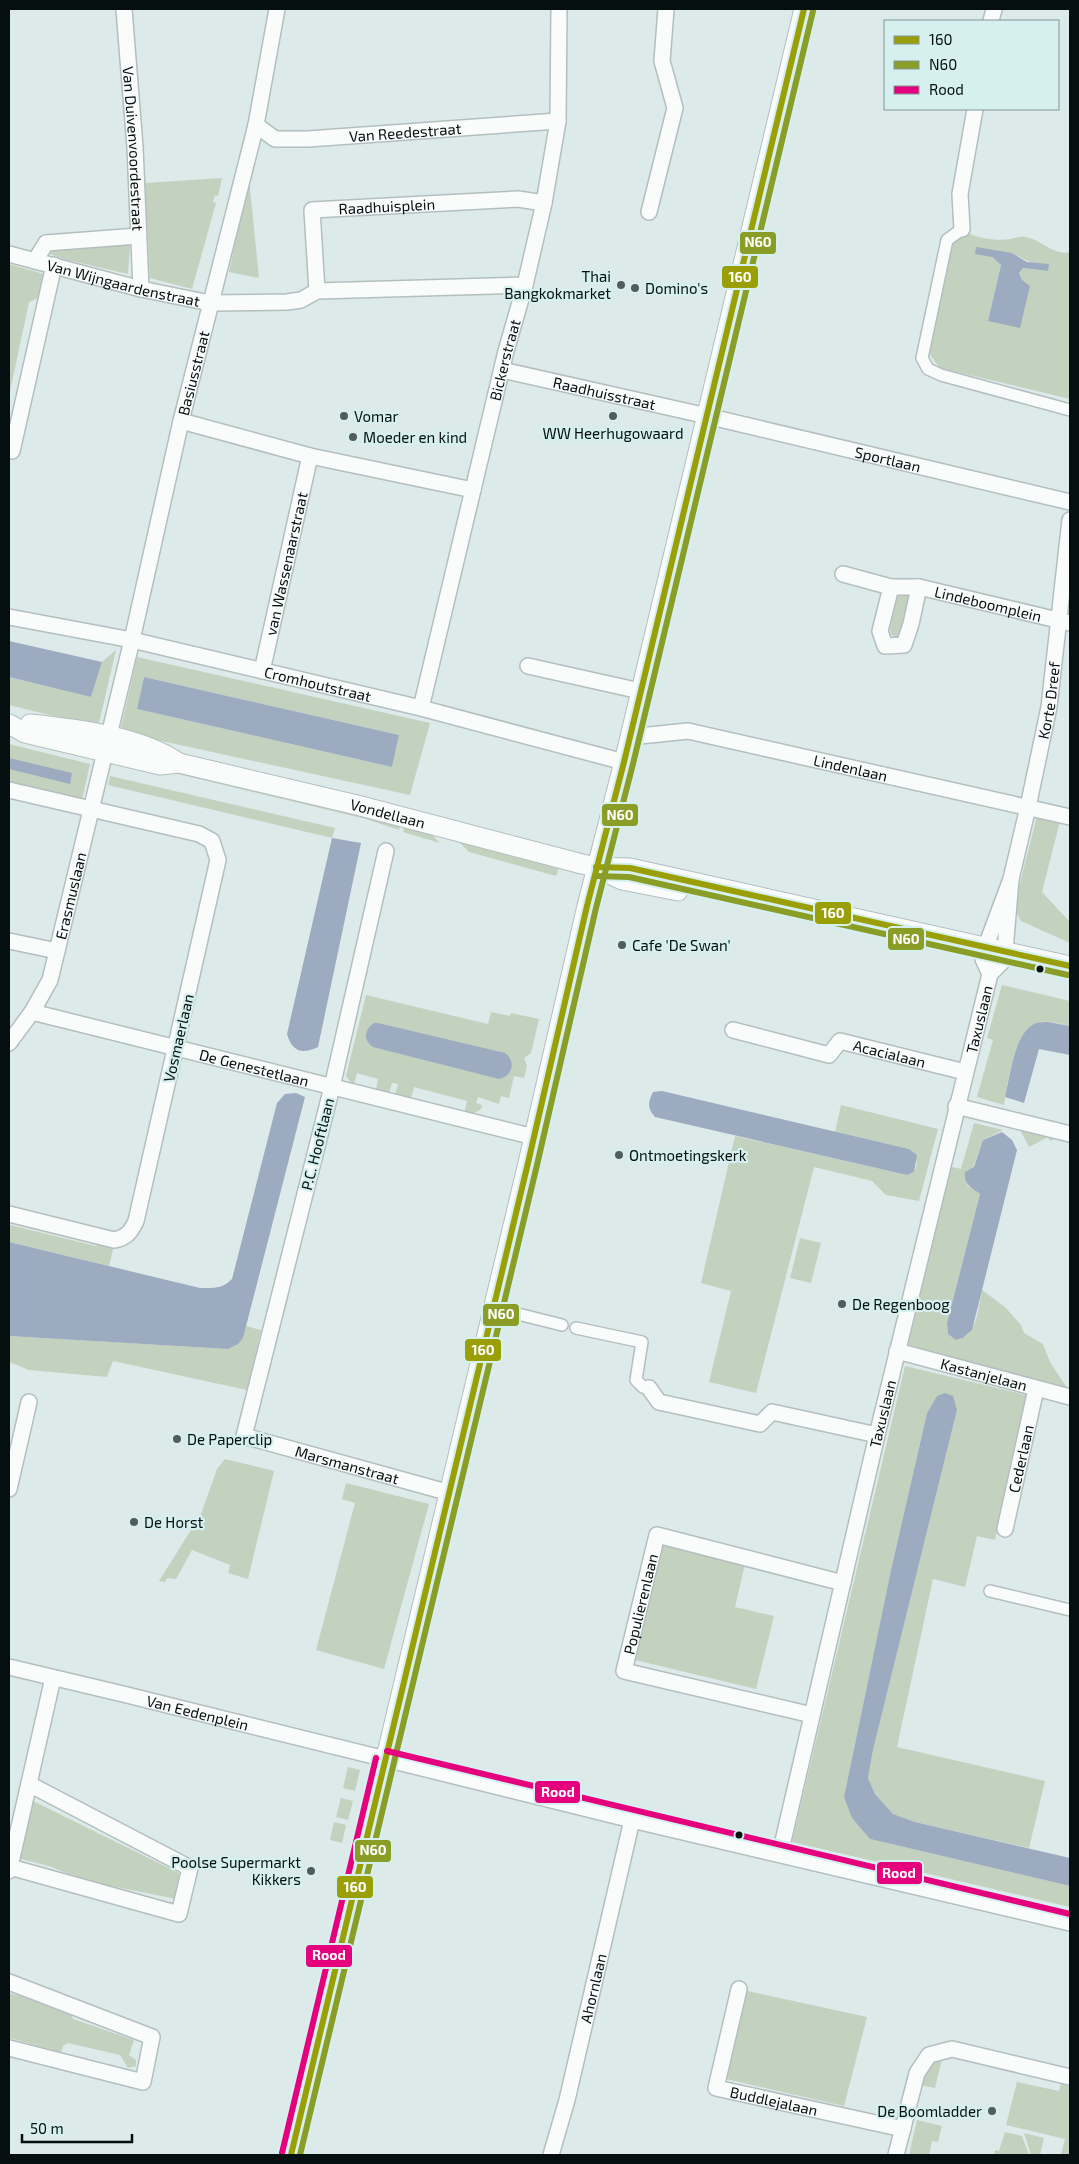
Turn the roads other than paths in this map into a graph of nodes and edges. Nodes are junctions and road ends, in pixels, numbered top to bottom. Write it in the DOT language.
graph roads {
  1 [pos="124,9"];
  2 [pos="277,9"];
  3 [pos="559,9"];
  4 [pos="666,9"];
  5 [pos="804,9"];
  6 [pos="975,110"];
  7 [pos="558,121"];
  8 [pos="256,125"];
  9 [pos="544,203"];
  10 [pos="649,212"];
  11 [pos="962,229"];
  12 [pos="138,236"];
  13 [pos="9,254"];
  14 [pos="36,262"];
  15 [pos="54,266"];
  16 [pos="525,285"];
  17 [pos="141,289"];
  18 [pos="317,291"];
  19 [pos="210,303"];
  20 [pos="502,370"];
  21 [pos="1070,410"];
  22 [pos="707,416"];
  23 [pos="181,421"];
  24 [pos="9,450"];
  25 [pos="310,456"];
  26 [pos="473,490"];
  27 [pos="1070,502"];
  28 [pos="1070,520"];
  29 [pos="843,574"];
  30 [pos="891,587"];
  31 [pos="919,587"];
  32 [pos="9,617"];
  33 [pos="1064,622"];
  34 [pos="132,640"];
  35 [pos="528,666"];
  36 [pos="262,671"];
  37 [pos="640,691"];
  38 [pos="421,708"];
  39 [pos="10,725"];
  40 [pos="630,737"];
  41 [pos="106,745"];
  42 [pos="624,762"];
  43 [pos="9,790"];
  44 [pos="1028,807"];
  45 [pos="90,808"];
  46 [pos="1070,816"];
  47 [pos="386,851"];
  48 [pos="596,867"];
  49 [pos="9,941"];
  50 [pos="56,951"];
  51 [pos="994,953"];
  52 [pos="1070,966"];
  53 [pos="1070,975"];
  54 [pos="32,1012"];
  55 [pos="733,1030"];
  56 [pos="9,1043"];
  57 [pos="176,1048"];
  58 [pos="965,1072"];
  59 [pos="332,1087"];
  60 [pos="956,1106"];
  61 [pos="1070,1134"];
  62 [pos="534,1137"];
  63 [pos="9,1214"];
  64 [pos="510,1312"];
  65 [pos="562,1325"];
  66 [pos="576,1328"];
  67 [pos="898,1351"];
  68 [pos="649,1388"];
  69 [pos="1036,1388"];
  70 [pos="1070,1396"];
  71 [pos="29,1402"];
  72 [pos="877,1435"];
  73 [pos="244,1436"];
  74 [pos="9,1489"];
  75 [pos="450,1492"];
  76 [pos="1005,1529"];
  77 [pos="843,1583"];
  78 [pos="990,1591"];
  79 [pos="1070,1610"];
  80 [pos="9,1667"];
  81 [pos="53,1678"];
  82 [pos="812,1715"];
  83 [pos="385,1760"];
  84 [pos="29,1784"];
  85 [pos="632,1820"];
  86 [pos="780,1854"];
  87 [pos="9,1869"];
  88 [pos="1070,1923"];
  89 [pos="9,1982"];
  90 [pos="739,1988"];
  91 [pos="9,2048"];
  92 [pos="1070,2077"];
  93 [pos="903,2128"];
  94 [pos="291,2155"];
  95 [pos="551,2155"];
  96 [pos="896,2155"];
  1 -- 12 [label="street, Van Duivenvoordestraat"];
  2 -- 8 [label="street, Basiusstraat"];
  3 -- 7 [label="street, Bickerstraat"];
  4 -- 10 [label="street"];
  5 -- 22 [label="street"];
  6 -- 11 [label="street"];
  7 -- 8 [label="street, Van Reedestraat"];
  7 -- 9 [label="street, Bickerstraat"];
  8 -- 19 [label="street, Basiusstraat"];
  9 -- 16 [label="street, Bickerstraat"];
  9 -- 18 [label="street, Raadhuisplein"];
  11 -- 21 [label="street"];
  12 -- 14 [label="street, Van Wijngaardenstraat"];
  12 -- 17 [label="street, Van Duivenvoordestraat"];
  13 -- 14 [label="street, Van Wijngaardenstraat"];
  14 -- 15 [label="street, Van Wijngaardenstraat"];
  15 -- 17 [label="street, Van Wijngaardenstraat"];
  15 -- 24 [label="street"];
  16 -- 18 [label="street"];
  16 -- 20 [label="street, Bickerstraat"];
  17 -- 19 [label="street, Van Wijngaardenstraat"];
  18 -- 19 [label="street"];
  19 -- 23 [label="street, Basiusstraat"];
  20 -- 22 [label="street, Raadhuisstraat"];
  20 -- 26 [label="street, Bickerstraat"];
  22 -- 27 [label="street, Sportlaan"];
  22 -- 37 [label="street"];
  23 -- 25 [label="street"];
  23 -- 34 [label="street, Basiusstraat"];
  25 -- 26 [label="street"];
  25 -- 36 [label="street, van Wassenaarstraat"];
  26 -- 38 [label="street, Bickerstraat"];
  28 -- 33 [label="street, Korte Dreef"];
  29 -- 30 [label="street, Lindeboomplein"];
  30 -- 31 [label="street, Lindeboomplein"];
  30 -- 31 [label="street, Lindeboomplein"];
  31 -- 33 [label="street, Lindeboomplein"];
  32 -- 34 [label="street, Cromhoutstraat"];
  33 -- 44 [label="street, Korte Dreef"];
  34 -- 36 [label="street, Cromhoutstraat"];
  34 -- 41 [label="street, Basiusstraat"];
  35 -- 37 [label="street"];
  36 -- 38 [label="street, Cromhoutstraat"];
  37 -- 40 [label="street"];
  38 -- 42 [label="street, Cromhoutstraat"];
  39 -- 41 [label="street, Vondellaan"];
  40 -- 42 [label="street"];
  40 -- 44 [label="street, Lindenlaan"];
  41 -- 45 [label="street, Erasmuslaan"];
  41 -- 48 [label="street, Vondellaan"];
  42 -- 48 [label="street"];
  43 -- 45 [label="street"];
  44 -- 46 [label="street, Lindenlaan"];
  44 -- 51 [label="street, Korte Dreef"];
  45 -- 50 [label="street, Erasmuslaan"];
  45 -- 57 [label="street, Vosmaerlaan"];
  47 -- 59 [label="street, P.C. Hooftlaan"];
  48 -- 51 [label="street, Vondellaan"];
  48 -- 62 [label="street"];
  49 -- 50 [label="street"];
  50 -- 54 [label="street, Erasmuslaan"];
  51 -- 52 [label="street"];
  51 -- 53 [label="street"];
  51 -- 58 [label="street, Taxuslaan"];
  54 -- 56 [label="street, Erasmuslaan"];
  54 -- 57 [label="street, De Genestetlaan"];
  55 -- 58 [label="street, Acacialaan"];
  57 -- 59 [label="street, De Genestetlaan"];
  57 -- 63 [label="street, Vosmaerlaan"];
  58 -- 60 [label="street, Taxuslaan"];
  59 -- 62 [label="street, De Genestetlaan"];
  59 -- 73 [label="street, P.C. Hooftlaan"];
  60 -- 61 [label="street"];
  60 -- 67 [label="street, Taxuslaan"];
  62 -- 75 [label="street"];
  64 -- 65 [label="street"];
  66 -- 68 [label="street"];
  67 -- 69 [label="street, Kastanjelaan"];
  67 -- 72 [label="street, Taxuslaan"];
  68 -- 72 [label="street"];
  69 -- 70 [label="street, Kastanjelaan"];
  69 -- 76 [label="street, Cederlaan"];
  71 -- 74 [label="street"];
  72 -- 77 [label="street, Taxuslaan"];
  73 -- 75 [label="street, Marsmanstraat"];
  75 -- 83 [label="street"];
  77 -- 82 [label="street, Taxuslaan"];
  77 -- 82 [label="street, Populierenlaan"];
  78 -- 79 [label="street"];
  80 -- 81 [label="street, Van Eedenplein"];
  81 -- 83 [label="street, Van Eedenplein"];
  81 -- 84 [label="street"];
  82 -- 86 [label="street, Taxuslaan"];
  83 -- 85 [label="street, Van Eedenplein"];
  83 -- 94 [label="street"];
  84 -- 87 [label="street"];
  84 -- 87 [label="street"];
  85 -- 86 [label="street, Van Eedenplein"];
  85 -- 95 [label="street, Ahornlaan"];
  86 -- 88 [label="street, Van Eedenplein"];
  89 -- 91 [label="street"];
  90 -- 93 [label="street, Buddlejalaan"];
  92 -- 93 [label="street"];
  93 -- 96 [label="street"];
}
